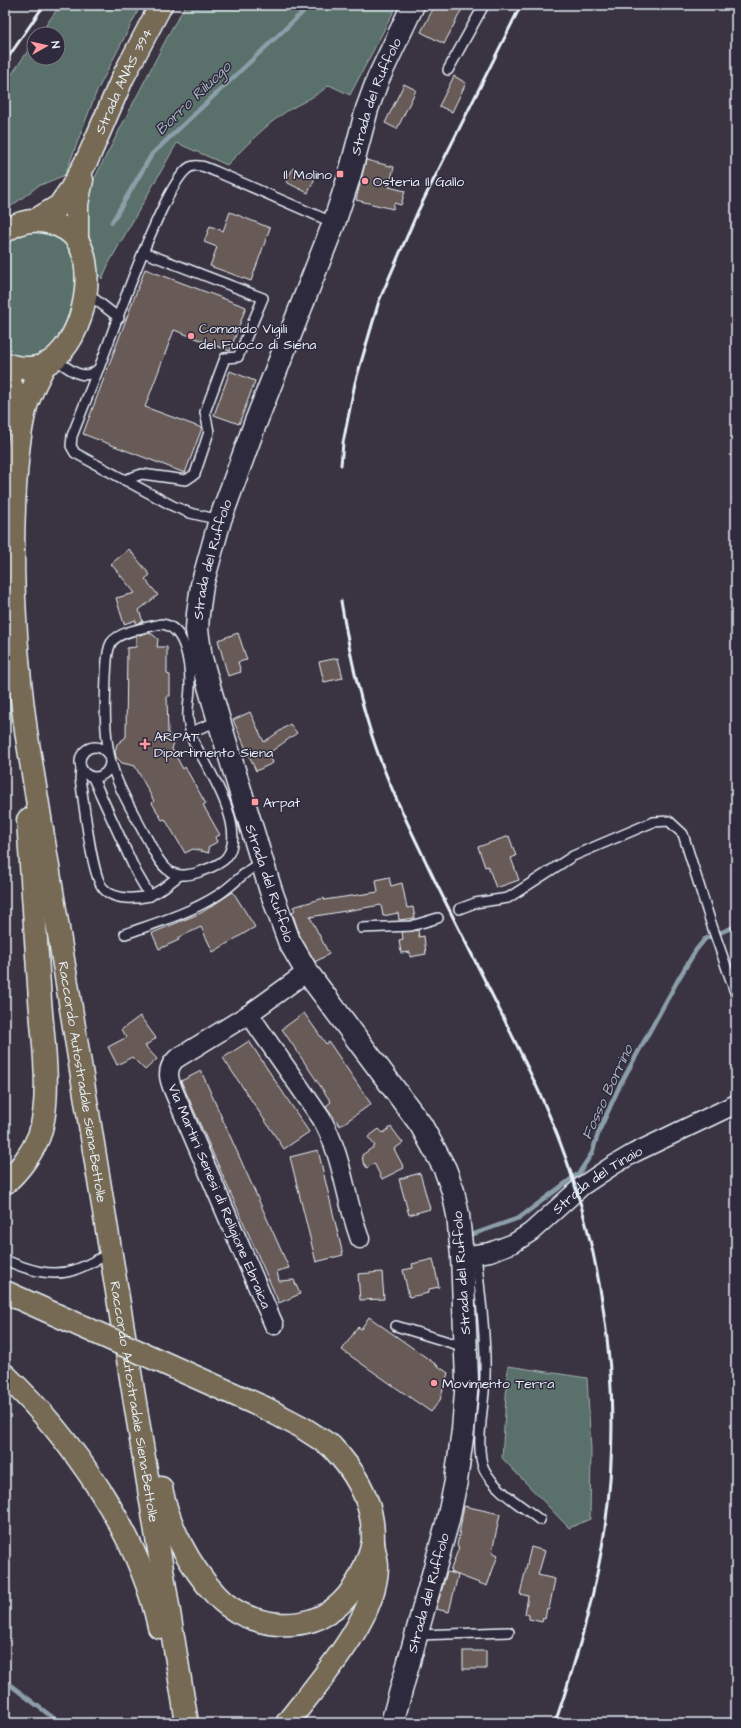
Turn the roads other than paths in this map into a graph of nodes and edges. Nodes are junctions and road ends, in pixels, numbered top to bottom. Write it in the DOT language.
graph roads {
  1 [pos="161,5"];
  2 [pos="413,5"];
  3 [pos="484,5"];
  4 [pos="448,70"];
  5 [pos="88,158"];
  6 [pos="36,220"];
  7 [pos="334,223"];
  8 [pos="5,231"];
  9 [pos="77,240"];
  10 [pos="143,252"];
  11 [pos="86,292"];
  12 [pos="119,318"];
  13 [pos="50,361"];
  14 [pos="5,364"];
  15 [pos="99,368"];
  16 [pos="5,373"];
  17 [pos="20,437"];
  18 [pos="124,480"];
  19 [pos="220,520"];
  20 [pos="219,721"];
  21 [pos="26,730"];
  22 [pos="190,732"];
  23 [pos="110,758"];
  24 [pos="81,769"];
  25 [pos="93,778"];
  26 [pos="262,862"];
  27 [pos="180,875"];
  28 [pos="150,896"];
  29 [pos="460,909"];
  30 [pos="438,918"];
  31 [pos="362,928"];
  32 [pos="125,934"];
  33 [pos="307,972"];
  34 [pos="736,996"];
  35 [pos="249,1014"];
  36 [pos="736,1104"];
  37 [pos="5,1183"];
  38 [pos="101,1192"];
  39 [pos="360,1239"];
  40 [pos="111,1254"];
  41 [pos="469,1255"];
  42 [pos="5,1260"];
  43 [pos="5,1292"];
  44 [pos="274,1325"];
  45 [pos="396,1326"];
  46 [pos="466,1348"];
  47 [pos="5,1376"];
  48 [pos="540,1520"];
  49 [pos="373,1543"];
  50 [pos="509,1632"];
  51 [pos="417,1635"];
  52 [pos="176,1723"];
  53 [pos="187,1723"];
  54 [pos="287,1723"];
  55 [pos="392,1723"];
  1 -- 5 [label="main road, Strada ANAS 394"];
  2 -- 7 [label="street, Strada del Ruffolo"];
  3 -- 4 [label="lane"];
  5 -- 6 [label="main road, Strada ANAS 394"];
  5 -- 9 [label="main road, Strada ANAS 394"];
  6 -- 8 [label="main road, Strada ANAS 394"];
  6 -- 9 [label="main road, Strada ANAS 394"];
  7 -- 10 [label="lane"];
  7 -- 19 [label="street, Strada del Ruffolo"];
  9 -- 11 [label="main road, Strada ANAS 394"];
  10 -- 12 [label="lane"];
  10 -- 18 [label="lane"];
  11 -- 12 [label="lane"];
  11 -- 13 [label="main road, Strada ANAS 394"];
  12 -- 15 [label="lane"];
  13 -- 14 [label="main road"];
  13 -- 15 [label="lane"];
  13 -- 17 [label="main road, Raccordo Autostradale Siena-Bettolle"];
  15 -- 18 [label="lane"];
  16 -- 17 [label="main road, Raccordo Autostradale Siena-Bettolle"];
  17 -- 21 [label="main road, Raccordo Autostradale Siena-Bettolle"];
  18 -- 19 [label="lane"];
  19 -- 20 [label="street, Strada del Ruffolo"];
  20 -- 22 [label="lane"];
  20 -- 26 [label="street, Strada del Ruffolo"];
  21 -- 37 [label="main road"];
  21 -- 38 [label="main road, Raccordo Autostradale Siena-Bettolle"];
  22 -- 23 [label="lane"];
  22 -- 27 [label="lane"];
  23 -- 24 [label="lane"];
  23 -- 25 [label="lane"];
  23 -- 27 [label="lane"];
  24 -- 25 [label="lane"];
  24 -- 28 [label="lane"];
  25 -- 28 [label="lane"];
  26 -- 32 [label="lane"];
  26 -- 33 [label="street, Strada del Ruffolo"];
  27 -- 28 [label="lane"];
  29 -- 34 [label="lane"];
  30 -- 31 [label="lane"];
  33 -- 35 [label="street, Via Martiri Senesi di Religione Ebraica"];
  33 -- 41 [label="street, Strada del Ruffolo"];
  35 -- 39 [label="street"];
  35 -- 44 [label="street, Via Martiri Senesi di Religione Ebraica"];
  36 -- 41 [label="street, Strada del Tinaio"];
  38 -- 40 [label="main road, Raccordo Autostradale Siena-Bettolle"];
  38 -- 49 [label="main road"];
  40 -- 42 [label="lane"];
  40 -- 53 [label="main road, Raccordo Autostradale Siena-Bettolle"];
  41 -- 46 [label="street, Strada del Ruffolo"];
  41 -- 48 [label="lane"];
  43 -- 49 [label="main road, bridge"];
  45 -- 46 [label="lane"];
  46 -- 51 [label="street, Strada del Ruffolo"];
  47 -- 52 [label="main road"];
  49 -- 54 [label="main road"];
  50 -- 51 [label="lane"];
  51 -- 55 [label="street, Strada del Ruffolo"];
}
